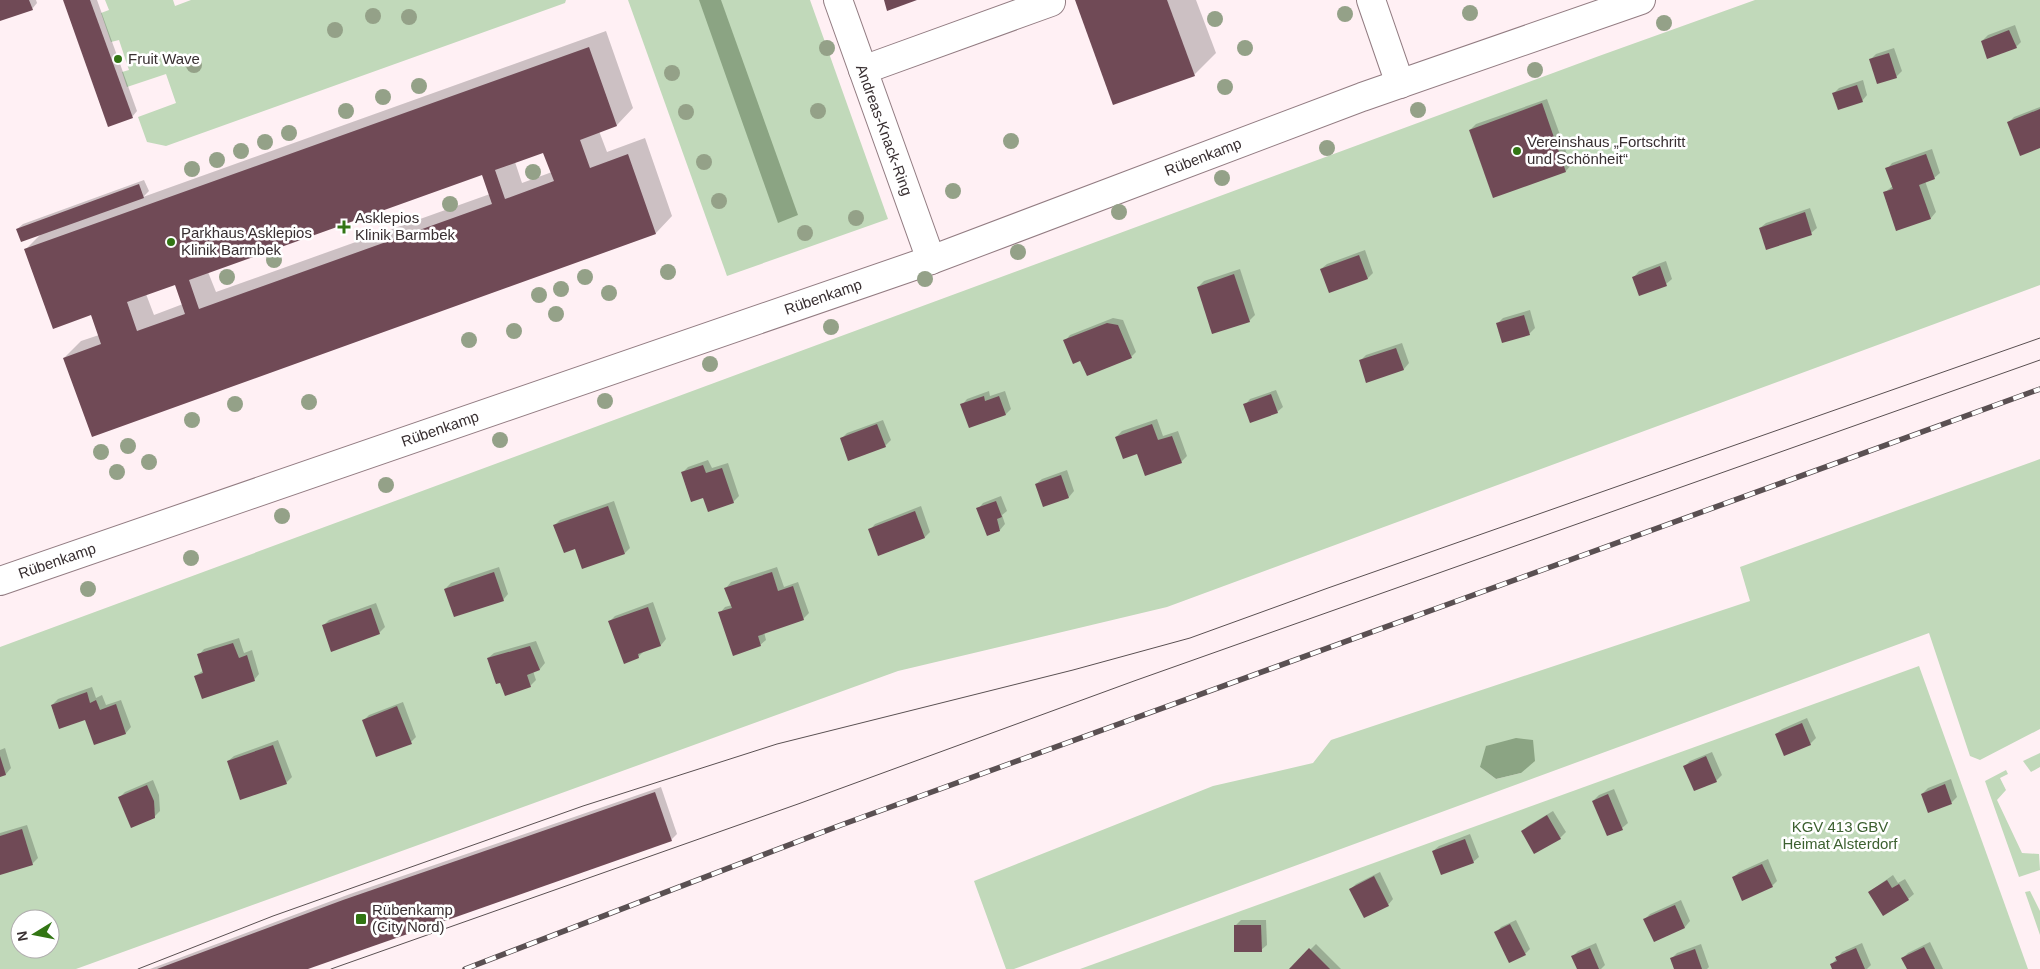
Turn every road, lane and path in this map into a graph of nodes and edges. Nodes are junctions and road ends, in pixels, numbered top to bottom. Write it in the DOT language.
graph roads {
  1 [pos="838,0"];
  2 [pos="1371,0"];
  3 [pos="1641,0"];
  4 [pos="1051,2"];
  5 [pos="863,70"];
  6 [pos="1400,84"];
  7 [pos="931,260"];
  8 [pos="0,580"];
  1 -- 5 [label="street, Andreas-Knack-Ring"];
  2 -- 6 [label="street"];
  3 -- 6 [label="street, Rübenkamp"];
  4 -- 5 [label="street"];
  5 -- 7 [label="street, Andreas-Knack-Ring"];
  6 -- 7 [label="street, Rübenkamp"];
  7 -- 8 [label="street, Rübenkamp"];
}
